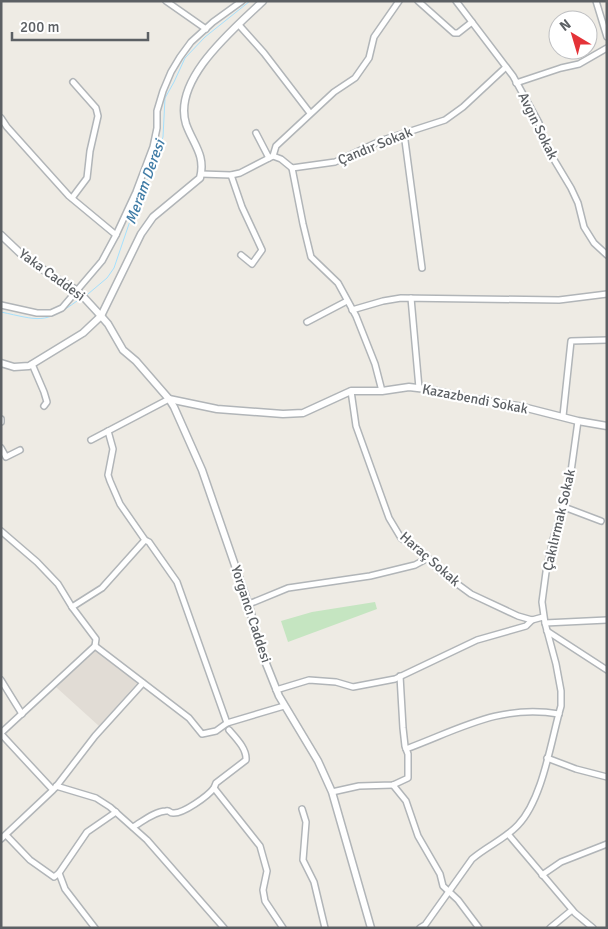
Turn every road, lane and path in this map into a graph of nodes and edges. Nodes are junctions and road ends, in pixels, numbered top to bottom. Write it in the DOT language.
graph roads {
  1 [pos="166,1"];
  2 [pos="242,1"];
  3 [pos="263,1"];
  4 [pos="399,1"];
  5 [pos="418,1"];
  6 [pos="456,1"];
  7 [pos="596,1"];
  8 [pos="472,22"];
  9 [pos="239,24"];
  10 [pos="206,29"];
  11 [pos="607,37"];
  12 [pos="607,48"];
  13 [pos="506,67"];
  14 [pos="73,82"];
  15 [pos="516,82"];
  16 [pos="310,113"];
  17 [pos="1,118"];
  18 [pos="256,133"];
  19 [pos="404,133"];
  20 [pos="271,157"];
  21 [pos="292,168"];
  22 [pos="202,174"];
  23 [pos="231,175"];
  24 [pos="72,198"];
  25 [pos="1,235"];
  26 [pos="116,235"];
  27 [pos="241,255"];
  28 [pos="607,256"];
  29 [pos="422,268"];
  30 [pos="78,291"];
  31 [pos="607,294"];
  32 [pos="411,298"];
  33 [pos="347,301"];
  34 [pos="1,305"];
  35 [pos="352,310"];
  36 [pos="102,316"];
  37 [pos="307,322"];
  38 [pos="607,340"];
  39 [pos="1,363"];
  40 [pos="32,364"];
  41 [pos="419,388"];
  42 [pos="351,391"];
  43 [pos="382,391"];
  44 [pos="169,399"];
  45 [pos="44,406"];
  46 [pos="563,416"];
  47 [pos="578,421"];
  48 [pos="607,426"];
  49 [pos="108,431"];
  50 [pos="91,440"];
  51 [pos="1,448"];
  52 [pos="20,450"];
  53 [pos="564,507"];
  54 [pos="601,521"];
  55 [pos="1,531"];
  56 [pos="144,540"];
  57 [pos="428,558"];
  58 [pos="248,604"];
  59 [pos="72,607"];
  60 [pos="532,620"];
  61 [pos="544,620"];
  62 [pos="607,620"];
  63 [pos="547,632"];
  64 [pos="95,646"];
  65 [pos="607,670"];
  66 [pos="400,676"];
  67 [pos="1,680"];
  68 [pos="143,683"];
  69 [pos="276,690"];
  70 [pos="284,706"];
  71 [pos="22,714"];
  72 [pos="559,714"];
  73 [pos="227,723"];
  74 [pos="229,730"];
  75 [pos="1,734"];
  76 [pos="406,749"];
  77 [pos="547,758"];
  78 [pos="607,777"];
  79 [pos="393,785"];
  80 [pos="55,788"];
  81 [pos="214,788"];
  82 [pos="332,792"];
  83 [pos="302,809"];
  84 [pos="116,812"];
  85 [pos="133,827"];
  86 [pos="508,834"];
  87 [pos="3,837"];
  88 [pos="607,844"];
  89 [pos="59,873"];
  90 [pos="542,875"];
  91 [pos="450,891"];
  92 [pos="572,910"];
  93 [pos="95,928"];
  94 [pos="224,928"];
  95 [pos="283,928"];
  96 [pos="325,928"];
  97 [pos="371,928"];
  98 [pos="420,928"];
  99 [pos="478,928"];
  100 [pos="550,928"];
  101 [pos="593,928"];
  1 -- 10 [label="street"];
  2 -- 10 [label="street"];
  3 -- 9 [label="street"];
  4 -- 16 [label="street"];
  5 -- 8 [label="street"];
  6 -- 8 [label="street, Avgın Sokak"];
  7 -- 11 [label="street"];
  8 -- 13 [label="street, Avgın Sokak"];
  9 -- 16 [label="street"];
  9 -- 22 [label="street"];
  10 -- 26 [label="street"];
  12 -- 15 [label="street"];
  13 -- 15 [label="street, Avgın Sokak"];
  13 -- 19 [label="street, Çandır Sokak"];
  14 -- 24 [label="street"];
  15 -- 28 [label="street, Avgın Sokak"];
  16 -- 20 [label="street"];
  17 -- 24 [label="street"];
  18 -- 20 [label="street"];
  19 -- 21 [label="street, Çandır Sokak"];
  19 -- 29 [label="street"];
  20 -- 21 [label="street"];
  20 -- 23 [label="street"];
  21 -- 33 [label="street"];
  22 -- 23 [label="street"];
  22 -- 36 [label="street"];
  23 -- 27 [label="street"];
  24 -- 26 [label="street"];
  25 -- 30 [label="street, Yaka Caddesi"];
  26 -- 30 [label="street"];
  30 -- 34 [label="street"];
  30 -- 36 [label="street, Yaka Caddesi"];
  31 -- 32 [label="street"];
  32 -- 35 [label="street"];
  32 -- 41 [label="street"];
  33 -- 35 [label="street"];
  33 -- 37 [label="street"];
  35 -- 43 [label="street"];
  36 -- 40 [label="street"];
  36 -- 44 [label="street, Yorgancı Caddesi"];
  38 -- 46 [label="street"];
  39 -- 40 [label="street"];
  40 -- 45 [label="street"];
  41 -- 43 [label="street, Kazazbendi Sokak"];
  41 -- 46 [label="street, Kazazbendi Sokak"];
  42 -- 43 [label="street, Kazazbendi Sokak"];
  42 -- 44 [label="street, Kazazbendi Sokak"];
  42 -- 57 [label="street, Haraç Sokak"];
  44 -- 49 [label="street"];
  44 -- 58 [label="street, Yorgancı Caddesi"];
  46 -- 47 [label="street, Kazazbendi Sokak"];
  47 -- 48 [label="street, Kazazbendi Sokak"];
  47 -- 53 [label="street, Çakılırmak Sokak"];
  49 -- 50 [label="street"];
  49 -- 56 [label="street"];
  51 -- 52 [label="street"];
  53 -- 54 [label="street"];
  53 -- 61 [label="street, Çakılırmak Sokak"];
  55 -- 59 [label="street"];
  56 -- 59 [label="street"];
  56 -- 73 [label="street"];
  57 -- 58 [label="street"];
  57 -- 60 [label="street, Haraç Sokak"];
  58 -- 69 [label="street, Yorgancı Caddesi"];
  59 -- 64 [label="street"];
  60 -- 61 [label="street"];
  60 -- 66 [label="street"];
  61 -- 62 [label="street"];
  61 -- 63 [label="street, Çakılırmak Sokak"];
  63 -- 65 [label="street"];
  63 -- 72 [label="street, Çakılırmak Sokak"];
  64 -- 68 [label="street"];
  64 -- 71 [label="street"];
  66 -- 69 [label="street"];
  66 -- 76 [label="street"];
  67 -- 71 [label="street"];
  68 -- 73 [label="street"];
  68 -- 80 [label="street"];
  69 -- 70 [label="street, Yorgancı Caddesi"];
  70 -- 73 [label="street"];
  70 -- 82 [label="street, Yorgancı Caddesi"];
  71 -- 75 [label="street"];
  72 -- 76 [label="street"];
  72 -- 77 [label="street, Çakılırmak Sokak"];
  74 -- 81 [label="street"];
  75 -- 80 [label="street"];
  76 -- 79 [label="street"];
  77 -- 78 [label="street"];
  77 -- 86 [label="street, Çakılırmak Sokak"];
  79 -- 82 [label="street"];
  79 -- 91 [label="street"];
  80 -- 84 [label="street"];
  80 -- 87 [label="street"];
  81 -- 85 [label="street"];
  81 -- 95 [label="street"];
  82 -- 97 [label="street, Yorgancı Caddesi"];
  83 -- 96 [label="street"];
  84 -- 85 [label="street"];
  84 -- 89 [label="street"];
  85 -- 94 [label="street"];
  86 -- 90 [label="street"];
  86 -- 91 [label="street, Çakılırmak Sokak"];
  87 -- 89 [label="street"];
  88 -- 90 [label="street"];
  89 -- 93 [label="street"];
  90 -- 92 [label="street"];
  91 -- 98 [label="street, Çakılırmak Sokak"];
  91 -- 99 [label="street"];
  92 -- 100 [label="street"];
  92 -- 101 [label="street"];
}
